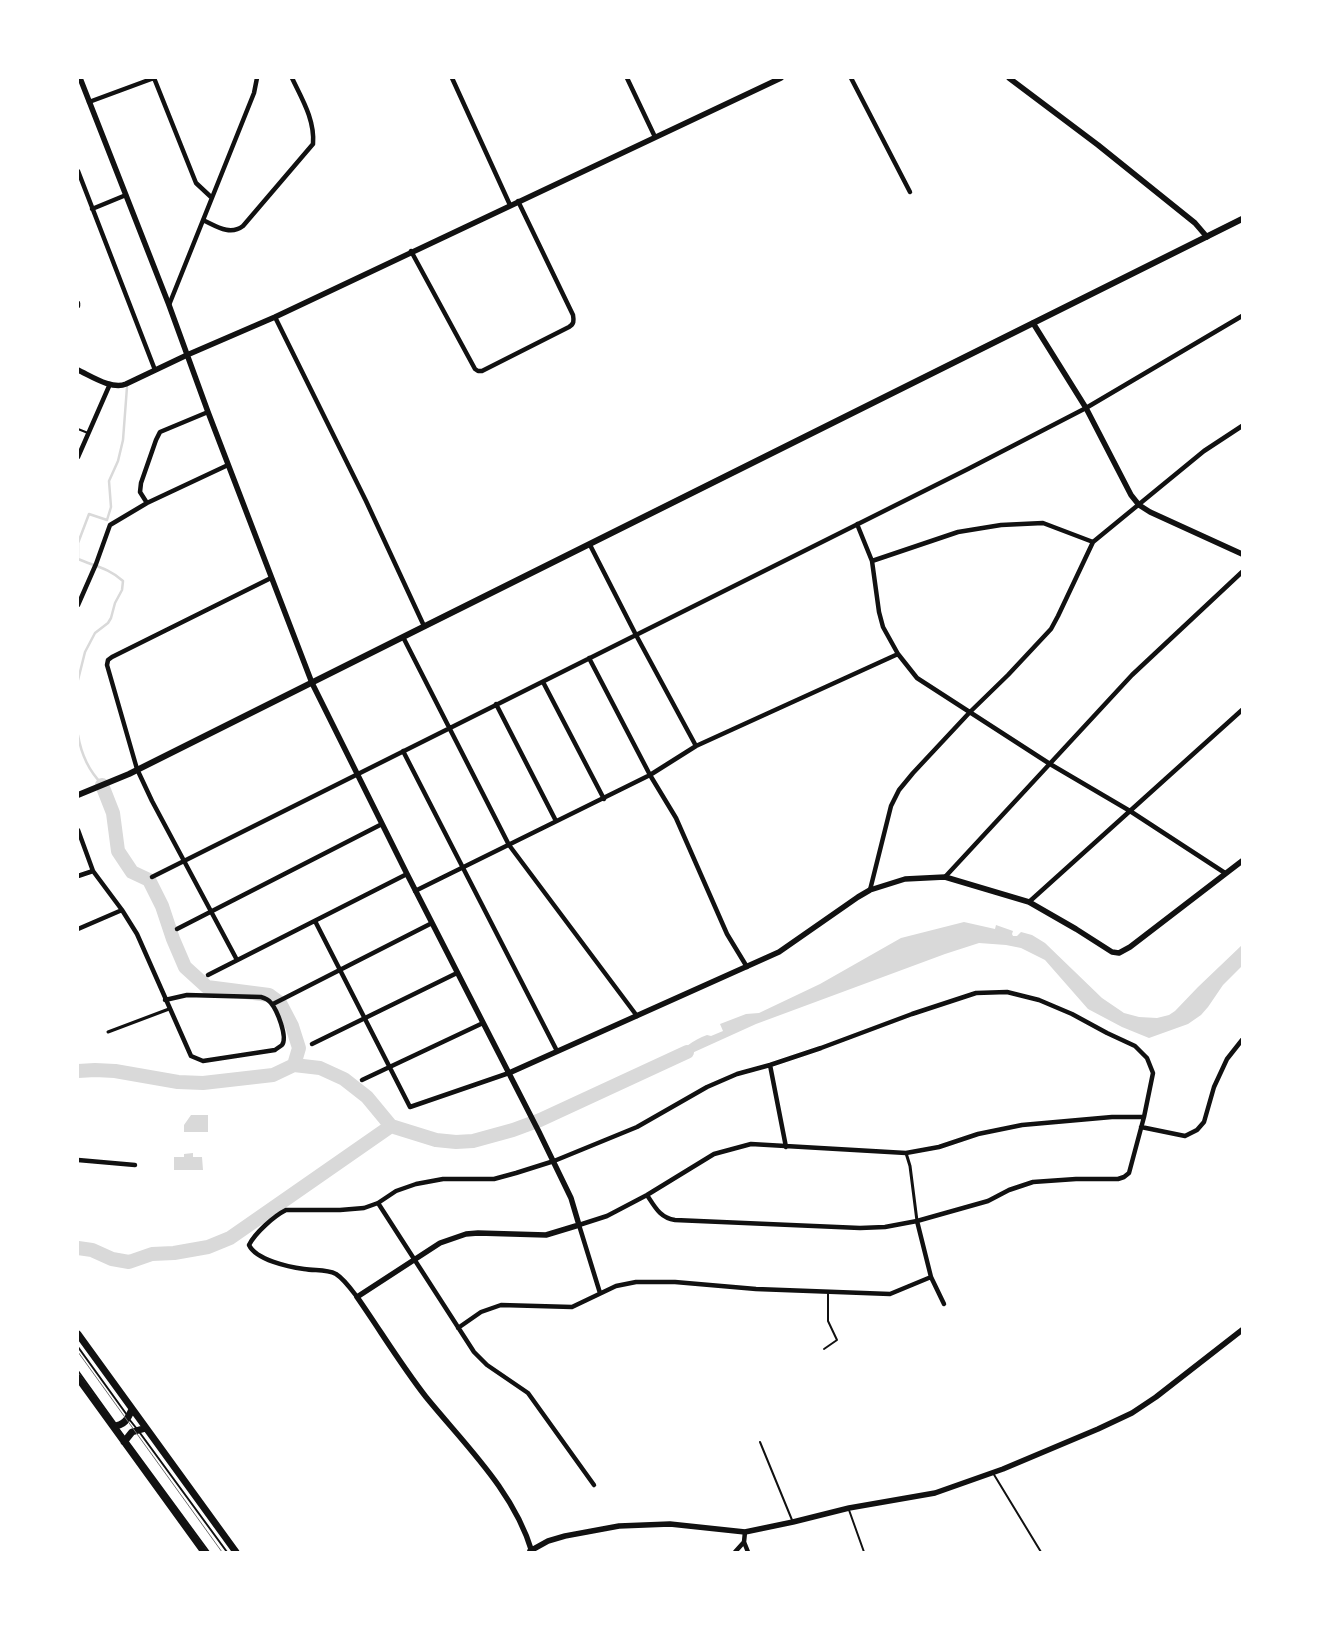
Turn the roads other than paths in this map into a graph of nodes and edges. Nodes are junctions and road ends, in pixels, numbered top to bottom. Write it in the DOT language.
graph roads {
  1 [pos="80,78"];
  2 [pos="154,78"];
  3 [pos="257,78"];
  4 [pos="292,78"];
  5 [pos="452,78"];
  6 [pos="627,78"];
  7 [pos="782,78"];
  8 [pos="851,78"];
  9 [pos="1009,78"];
  10 [pos="89,102"];
  11 [pos="655,137"];
  12 [pos="78,171"];
  13 [pos="910,192"];
  14 [pos="126,195"];
  15 [pos="211,197"];
  16 [pos="518,201"];
  17 [pos="510,205"];
  18 [pos="92,209"];
  19 [pos="1242,219"];
  20 [pos="203,220"];
  21 [pos="1207,237"];
  22 [pos="411,251"];
  23 [pos="169,306"];
  24 [pos="275,316"];
  25 [pos="1242,316"];
  26 [pos="1033,323"];
  27 [pos="187,355"];
  28 [pos="78,370"];
  29 [pos="155,370"];
  30 [pos="110,384"];
  31 [pos="1086,408"];
  32 [pos="208,412"];
  33 [pos="1242,426"];
  34 [pos="78,429"];
  35 [pos="88,433"];
  36 [pos="78,457"];
  37 [pos="228,465"];
  38 [pos="147,503"];
  39 [pos="1139,505"];
  40 [pos="857,524"];
  41 [pos="1093,542"];
  42 [pos="590,545"];
  43 [pos="1242,554"];
  44 [pos="872,561"];
  45 [pos="1242,572"];
  46 [pos="271,578"];
  47 [pos="78,605"];
  48 [pos="424,626"];
  49 [pos="636,635"];
  50 [pos="403,637"];
  51 [pos="898,654"];
  52 [pos="589,658"];
  53 [pos="543,682"];
  54 [pos="312,683"];
  55 [pos="496,704"];
  56 [pos="1242,710"];
  57 [pos="970,712"];
  58 [pos="450,727"];
  59 [pos="696,746"];
  60 [pos="403,752"];
  61 [pos="1050,764"];
  62 [pos="137,769"];
  63 [pos="358,775"];
  64 [pos="650,775"];
  65 [pos="78,795"];
  66 [pos="604,799"];
  67 [pos="1130,811"];
  68 [pos="556,821"];
  69 [pos="382,824"];
  70 [pos="78,830"];
  71 [pos="509,844"];
  72 [pos="184,861"];
  73 [pos="1242,861"];
  74 [pos="463,868"];
  75 [pos="94,871"];
  76 [pos="1226,873"];
  77 [pos="407,874"];
  78 [pos="78,876"];
  79 [pos="152,877"];
  80 [pos="945,877"];
  81 [pos="415,890"];
  82 [pos="870,890"];
  83 [pos="1029,902"];
  84 [pos="122,910"];
  85 [pos="211,910"];
  86 [pos="315,921"];
  87 [pos="432,923"];
  88 [pos="78,929"];
  89 [pos="177,929"];
  90 [pos="237,960"];
  91 [pos="747,967"];
  92 [pos="340,970"];
  93 [pos="457,972"];
  94 [pos="208,974"];
  95 [pos="165,1000"];
  96 [pos="274,1003"];
  97 [pos="169,1009"];
  98 [pos="637,1016"];
  99 [pos="364,1018"];
  100 [pos="483,1022"];
  101 [pos="108,1032"];
  102 [pos="1242,1040"];
  103 [pos="312,1044"];
  104 [pos="557,1051"];
  105 [pos="770,1065"];
  106 [pos="390,1067"];
  107 [pos="509,1073"];
  108 [pos="362,1080"];
  109 [pos="1144,1117"];
  110 [pos="1141,1126"];
  111 [pos="786,1147"];
  112 [pos="906,1153"];
  113 [pos="78,1160"];
  114 [pos="554,1161"];
  115 [pos="136,1165"];
  116 [pos="647,1195"];
  117 [pos="378,1203"];
  118 [pos="917,1221"];
  119 [pos="579,1225"];
  120 [pos="415,1260"];
  121 [pos="931,1277"];
  122 [pos="828,1291"];
  123 [pos="600,1293"];
  124 [pos="357,1297"];
  125 [pos="944,1304"];
  126 [pos="458,1328"];
  127 [pos="1242,1330"];
  128 [pos="78,1334"];
  129 [pos="78,1348"];
  130 [pos="824,1349"];
  131 [pos="78,1371"];
  132 [pos="78,1378"];
  133 [pos="132,1409"];
  134 [pos="128,1418"];
  135 [pos="115,1426"];
  136 [pos="146,1428"];
  137 [pos="137,1429"];
  138 [pos="125,1440"];
  139 [pos="760,1442"];
  140 [pos="993,1473"];
  141 [pos="594,1485"];
  142 [pos="849,1508"];
  143 [pos="793,1522"];
  144 [pos="745,1532"];
  145 [pos="744,1542"];
  146 [pos="204,1552"];
  147 [pos="209,1552"];
  148 [pos="227,1552"];
  149 [pos="236,1552"];
  150 [pos="531,1552"];
  151 [pos="734,1552"];
  152 [pos="748,1552"];
  153 [pos="864,1552"];
  154 [pos="1041,1552"];
  1 -- 10 [label="street"];
  2 -- 10 [label="street"];
  2 -- 15 [label="street"];
  3 -- 15 [label="street"];
  4 -- 20 [label="street"];
  5 -- 17 [label="street"];
  6 -- 11 [label="street"];
  7 -- 11 [label="street"];
  8 -- 13 [label="street"];
  9 -- 21 [label="street"];
  10 -- 14 [label="street"];
  11 -- 16 [label="street"];
  12 -- 18 [label="street"];
  14 -- 18 [label="street"];
  14 -- 23 [label="street"];
  15 -- 20 [label="street"];
  16 -- 17 [label="street"];
  16 -- 22 [label="street"];
  17 -- 22 [label="street"];
  18 -- 29 [label="street"];
  19 -- 21 [label="main road"];
  20 -- 23 [label="street"];
  21 -- 26 [label="main road"];
  22 -- 24 [label="street"];
  23 -- 27 [label="street"];
  24 -- 27 [label="street"];
  24 -- 48 [label="street"];
  25 -- 31 [label="street"];
  26 -- 31 [label="street"];
  26 -- 42 [label="main road"];
  27 -- 29 [label="street"];
  27 -- 32 [label="street"];
  28 -- 30 [label="street"];
  29 -- 30 [label="street"];
  30 -- 35 [label="street"];
  31 -- 39 [label="street"];
  31 -- 40 [label="street"];
  32 -- 37 [label="street"];
  32 -- 38 [label="street"];
  33 -- 39 [label="street"];
  34 -- 35 [label="lane"];
  35 -- 36 [label="street"];
  37 -- 38 [label="street"];
  37 -- 46 [label="street"];
  38 -- 47 [label="street"];
  39 -- 41 [label="street"];
  39 -- 43 [label="street"];
  40 -- 44 [label="street"];
  40 -- 49 [label="street"];
  41 -- 44 [label="street"];
  41 -- 57 [label="street"];
  42 -- 48 [label="main road"];
  42 -- 49 [label="street"];
  44 -- 51 [label="street"];
  45 -- 61 [label="street"];
  46 -- 54 [label="street"];
  46 -- 62 [label="street"];
  48 -- 50 [label="main road"];
  49 -- 52 [label="street"];
  49 -- 59 [label="street"];
  50 -- 54 [label="main road"];
  50 -- 58 [label="street"];
  51 -- 57 [label="street"];
  51 -- 59 [label="street"];
  52 -- 53 [label="street"];
  52 -- 64 [label="street"];
  53 -- 55 [label="street"];
  53 -- 66 [label="street"];
  54 -- 62 [label="main road"];
  54 -- 63 [label="street"];
  55 -- 58 [label="street"];
  55 -- 68 [label="street"];
  56 -- 67 [label="street"];
  57 -- 61 [label="street"];
  57 -- 82 [label="street"];
  58 -- 60 [label="street"];
  58 -- 71 [label="street"];
  59 -- 64 [label="street"];
  60 -- 63 [label="street"];
  60 -- 74 [label="street"];
  61 -- 67 [label="street"];
  61 -- 80 [label="street"];
  62 -- 65 [label="main road"];
  62 -- 72 [label="street"];
  63 -- 69 [label="street"];
  63 -- 72 [label="street"];
  64 -- 66 [label="street"];
  64 -- 91 [label="street"];
  66 -- 68 [label="street"];
  67 -- 76 [label="street"];
  67 -- 83 [label="street"];
  68 -- 71 [label="street"];
  69 -- 77 [label="street"];
  69 -- 85 [label="street"];
  70 -- 75 [label="street"];
  71 -- 74 [label="street"];
  71 -- 98 [label="street"];
  72 -- 79 [label="street"];
  72 -- 85 [label="street"];
  73 -- 76 [label="street"];
  74 -- 81 [label="street"];
  74 -- 104 [label="street"];
  75 -- 78 [label="street"];
  75 -- 84 [label="street"];
  76 -- 83 [label="street"];
  77 -- 81 [label="street"];
  77 -- 86 [label="street"];
  80 -- 82 [label="street"];
  80 -- 83 [label="street"];
  81 -- 87 [label="street"];
  82 -- 91 [label="street"];
  84 -- 88 [label="street"];
  84 -- 95 [label="street"];
  85 -- 89 [label="street"];
  85 -- 90 [label="street"];
  86 -- 90 [label="street"];
  86 -- 92 [label="street"];
  87 -- 92 [label="street"];
  87 -- 93 [label="street"];
  90 -- 94 [label="street"];
  91 -- 98 [label="street"];
  92 -- 96 [label="street"];
  92 -- 99 [label="street"];
  93 -- 99 [label="street"];
  93 -- 100 [label="street"];
  95 -- 96 [label="street"];
  95 -- 97 [label="street"];
  96 -- 97 [label="street"];
  97 -- 101 [label="street"];
  98 -- 104 [label="street"];
  99 -- 103 [label="street"];
  99 -- 106 [label="street"];
  100 -- 106 [label="street"];
  100 -- 107 [label="street"];
  102 -- 110 [label="street"];
  104 -- 107 [label="street"];
  105 -- 109 [label="street"];
  105 -- 111 [label="street"];
  105 -- 114 [label="street"];
  106 -- 107 [label="street"];
  106 -- 108 [label="street"];
  107 -- 114 [label="street"];
  109 -- 110 [label="street"];
  109 -- 112 [label="street"];
  110 -- 118 [label="street"];
  111 -- 112 [label="street"];
  111 -- 116 [label="street"];
  112 -- 118 [label="street"];
  113 -- 115 [label="street"];
  114 -- 117 [label="street"];
  114 -- 119 [label="street"];
  116 -- 118 [label="street"];
  116 -- 119 [label="street"];
  117 -- 120 [label="street"];
  117 -- 124 [label="street"];
  118 -- 121 [label="street"];
  119 -- 120 [label="street"];
  119 -- 123 [label="street"];
  120 -- 124 [label="street"];
  120 -- 126 [label="street"];
  121 -- 122 [label="street"];
  121 -- 125 [label="street"];
  122 -- 123 [label="street"];
  122 -- 130 [label="lane"];
  123 -- 126 [label="street"];
  124 -- 150 [label="street"];
  126 -- 141 [label="street"];
  127 -- 140 [label="street"];
  128 -- 133 [label="highway"];
  129 -- 134 [label="lane"];
  131 -- 135 [label="lane"];
  132 -- 135 [label="highway"];
  133 -- 134 [label="highway"];
  133 -- 136 [label="highway"];
  134 -- 135 [label="highway"];
  134 -- 137 [label="lane"];
  135 -- 138 [label="highway"];
  136 -- 137 [label="highway"];
  136 -- 149 [label="highway"];
  137 -- 138 [label="highway"];
  137 -- 148 [label="lane"];
  138 -- 146 [label="highway"];
  138 -- 147 [label="lane"];
  139 -- 143 [label="lane"];
  140 -- 142 [label="street"];
  140 -- 154 [label="lane"];
  142 -- 143 [label="street"];
  142 -- 153 [label="lane"];
  143 -- 144 [label="street"];
  144 -- 145 [label="street"];
  144 -- 150 [label="street"];
  145 -- 151 [label="street"];
  145 -- 152 [label="street"];
}
